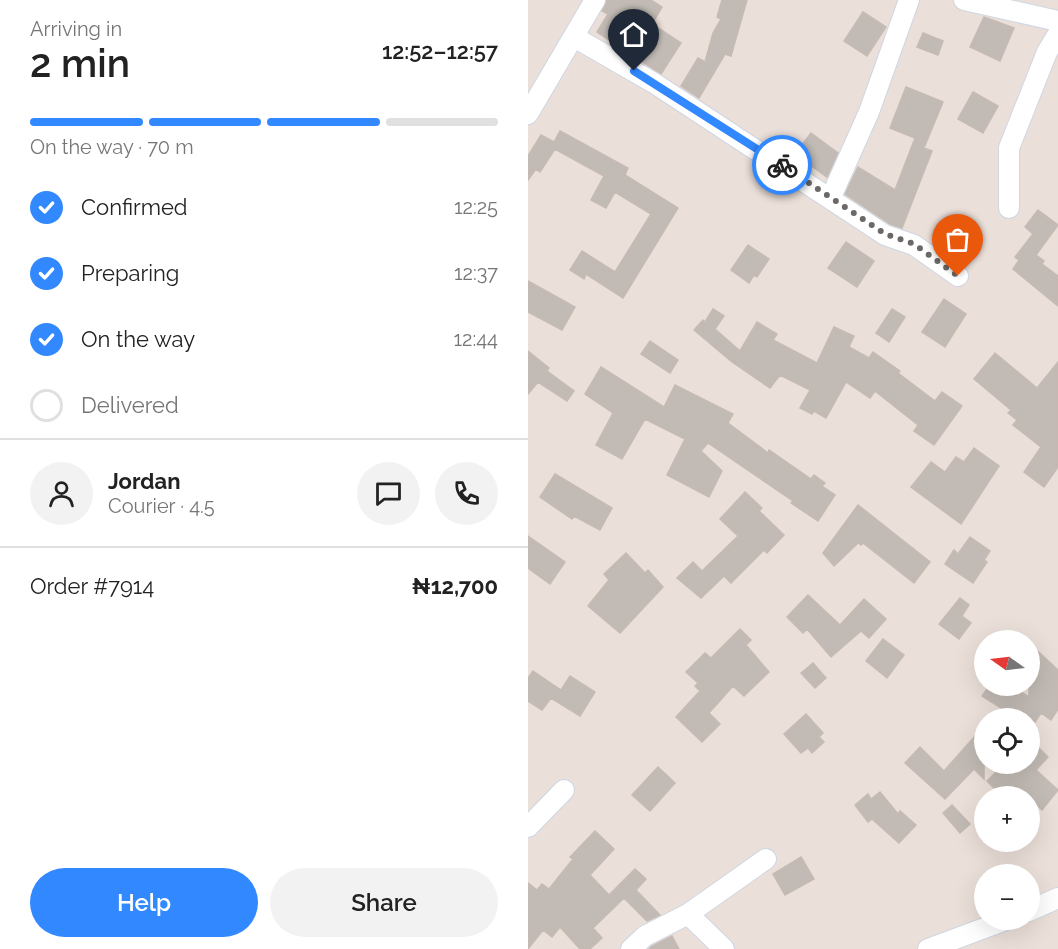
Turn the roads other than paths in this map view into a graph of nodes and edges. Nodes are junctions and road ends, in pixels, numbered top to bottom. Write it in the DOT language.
graph roads {
  1 [pos="595,0"];
  2 [pos="909,0"];
  3 [pos="964,0"];
  4 [pos="1058,21"];
  5 [pos="1058,34"];
  6 [pos="574,37"];
  7 [pos="528,114"];
  8 [pos="831,197"];
  9 [pos="1009,208"];
  10 [pos="958,276"];
  11 [pos="564,790"];
  12 [pos="528,827"];
  13 [pos="766,859"];
  14 [pos="1058,898"];
  15 [pos="1040,906"];
  16 [pos="688,914"];
  17 [pos="979,930"];
  18 [pos="632,949"];
  19 [pos="724,949"];
  20 [pos="928,949"];
  1 -- 6 [label="street"];
  2 -- 8 [label="street"];
  3 -- 4 [label="street"];
  5 -- 9 [label="street"];
  6 -- 7 [label="street"];
  6 -- 8 [label="street"];
  8 -- 10 [label="street"];
  11 -- 12 [label="street"];
  13 -- 16 [label="street"];
  14 -- 15 [label="street"];
  16 -- 18 [label="street"];
  16 -- 19 [label="street"];
  17 -- 20 [label="street"];
}
